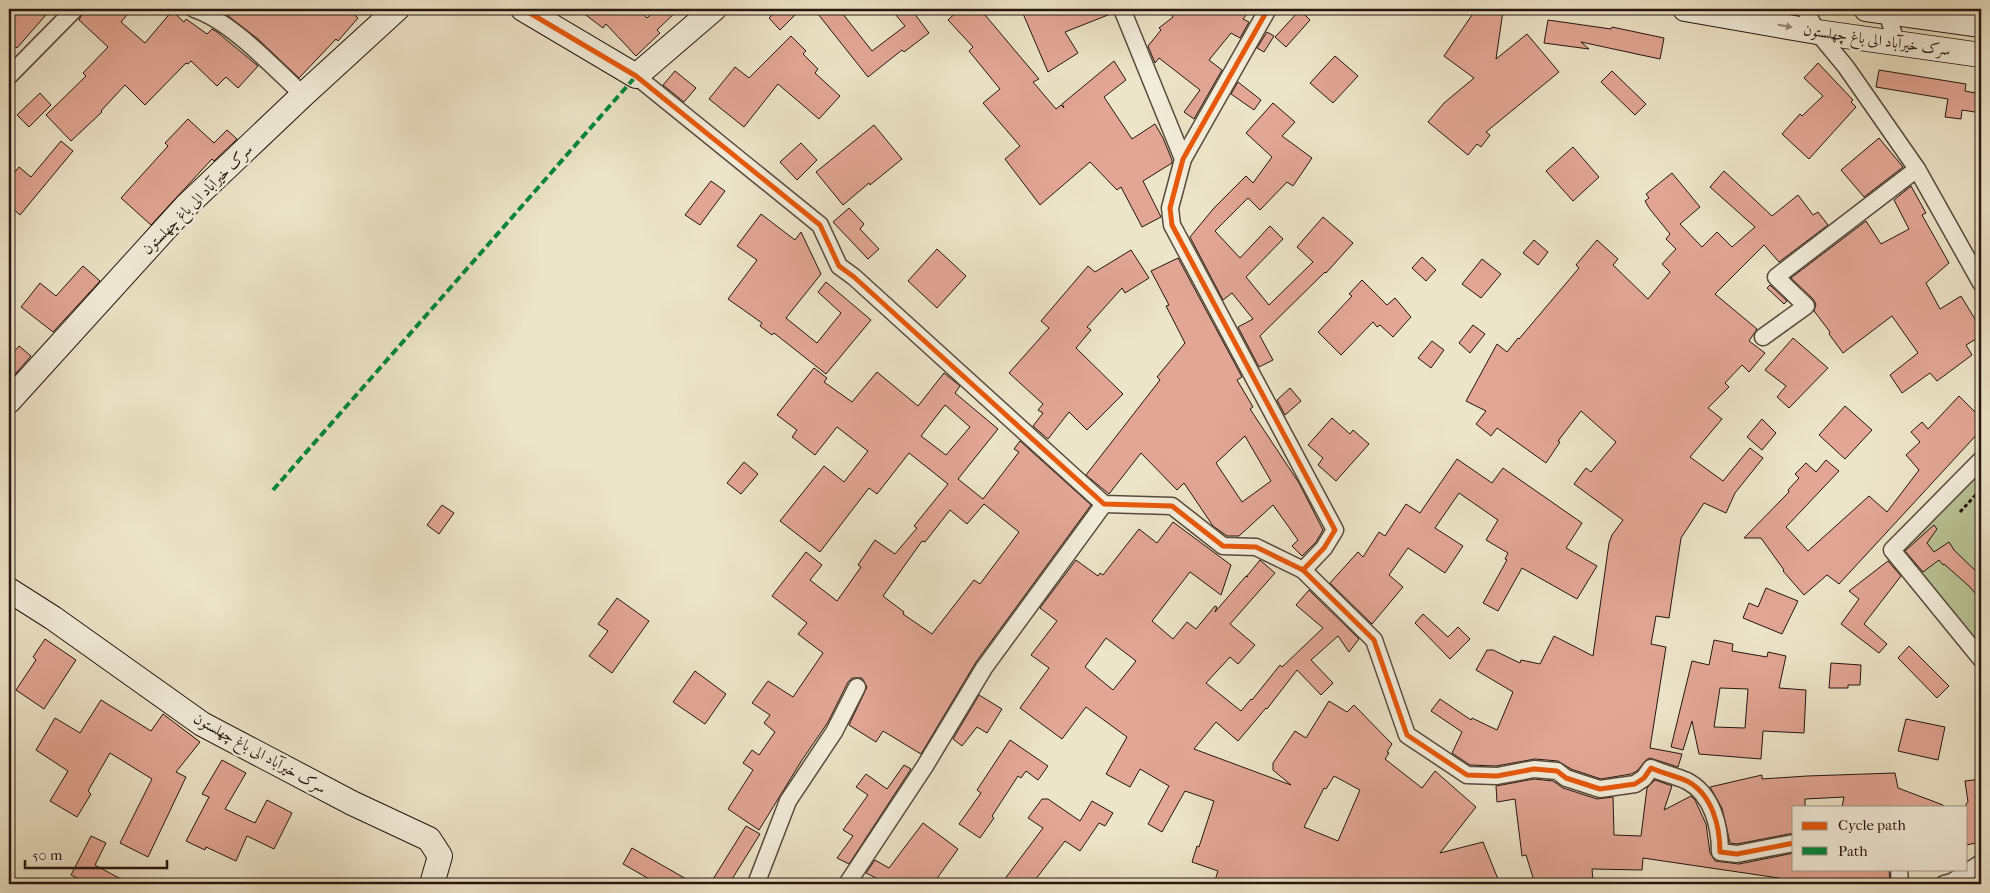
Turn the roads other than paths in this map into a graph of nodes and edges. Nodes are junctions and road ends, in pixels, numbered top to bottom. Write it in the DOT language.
graph roads {
  1 [pos="75,9"];
  2 [pos="194,9"];
  3 [pos="397,9"];
  4 [pos="522,9"];
  5 [pos="714,9"];
  6 [pos="1122,9"];
  7 [pos="1268,9"];
  8 [pos="1685,9"];
  9 [pos="1805,9"];
  10 [pos="1880,10"];
  11 [pos="1981,25"];
  12 [pos="1817,32"];
  13 [pos="1896,42"];
  14 [pos="1981,55"];
  15 [pos="9,76"];
  16 [pos="636,76"];
  17 [pos="303,95"];
  18 [pos="1183,159"];
  19 [pos="1917,169"];
  20 [pos="1981,283"];
  21 [pos="1763,337"];
  22 [pos="9,401"];
  23 [pos="1981,460"];
  24 [pos="1104,504"];
  25 [pos="1303,570"];
  26 [pos="9,590"];
  27 [pos="1981,659"];
  28 [pos="857,688"];
  29 [pos="1792,843"];
  30 [pos="1981,864"];
  31 [pos="1899,870"];
  32 [pos="432,884"];
  33 [pos="756,884"];
  34 [pos="847,884"];
  35 [pos="1900,884"];
  36 [pos="1944,884"];
  1 -- 15 [label="street"];
  2 -- 17 [label="street"];
  3 -- 17 [label="street, سرک خیرآباد الی باغ چهلستون"];
  4 -- 16 [label="street"];
  5 -- 16 [label="street"];
  6 -- 18 [label="street"];
  7 -- 18 [label="street"];
  8 -- 12 [label="street, سرک خیرآباد الی باغ چهلستون, one-way"];
  9 -- 12 [label="street"];
  10 -- 11 [label="street"];
  10 -- 13 [label="street"];
  12 -- 13 [label="street, سرک خیرآباد الی باغ چهلستون"];
  12 -- 19 [label="street"];
  13 -- 14 [label="street, سرک خیرآباد الی باغ چهلستون"];
  16 -- 24 [label="street"];
  17 -- 22 [label="street, سرک خیرآباد الی باغ چهلستون"];
  18 -- 25 [label="street"];
  19 -- 20 [label="street"];
  19 -- 21 [label="street"];
  23 -- 27 [label="street"];
  24 -- 25 [label="street"];
  24 -- 34 [label="street"];
  25 -- 29 [label="street"];
  26 -- 32 [label="street, سرک خیرآباد الی باغ چهلستون"];
  28 -- 33 [label="street"];
  30 -- 36 [label="street"];
  31 -- 35 [label="street"];
}
